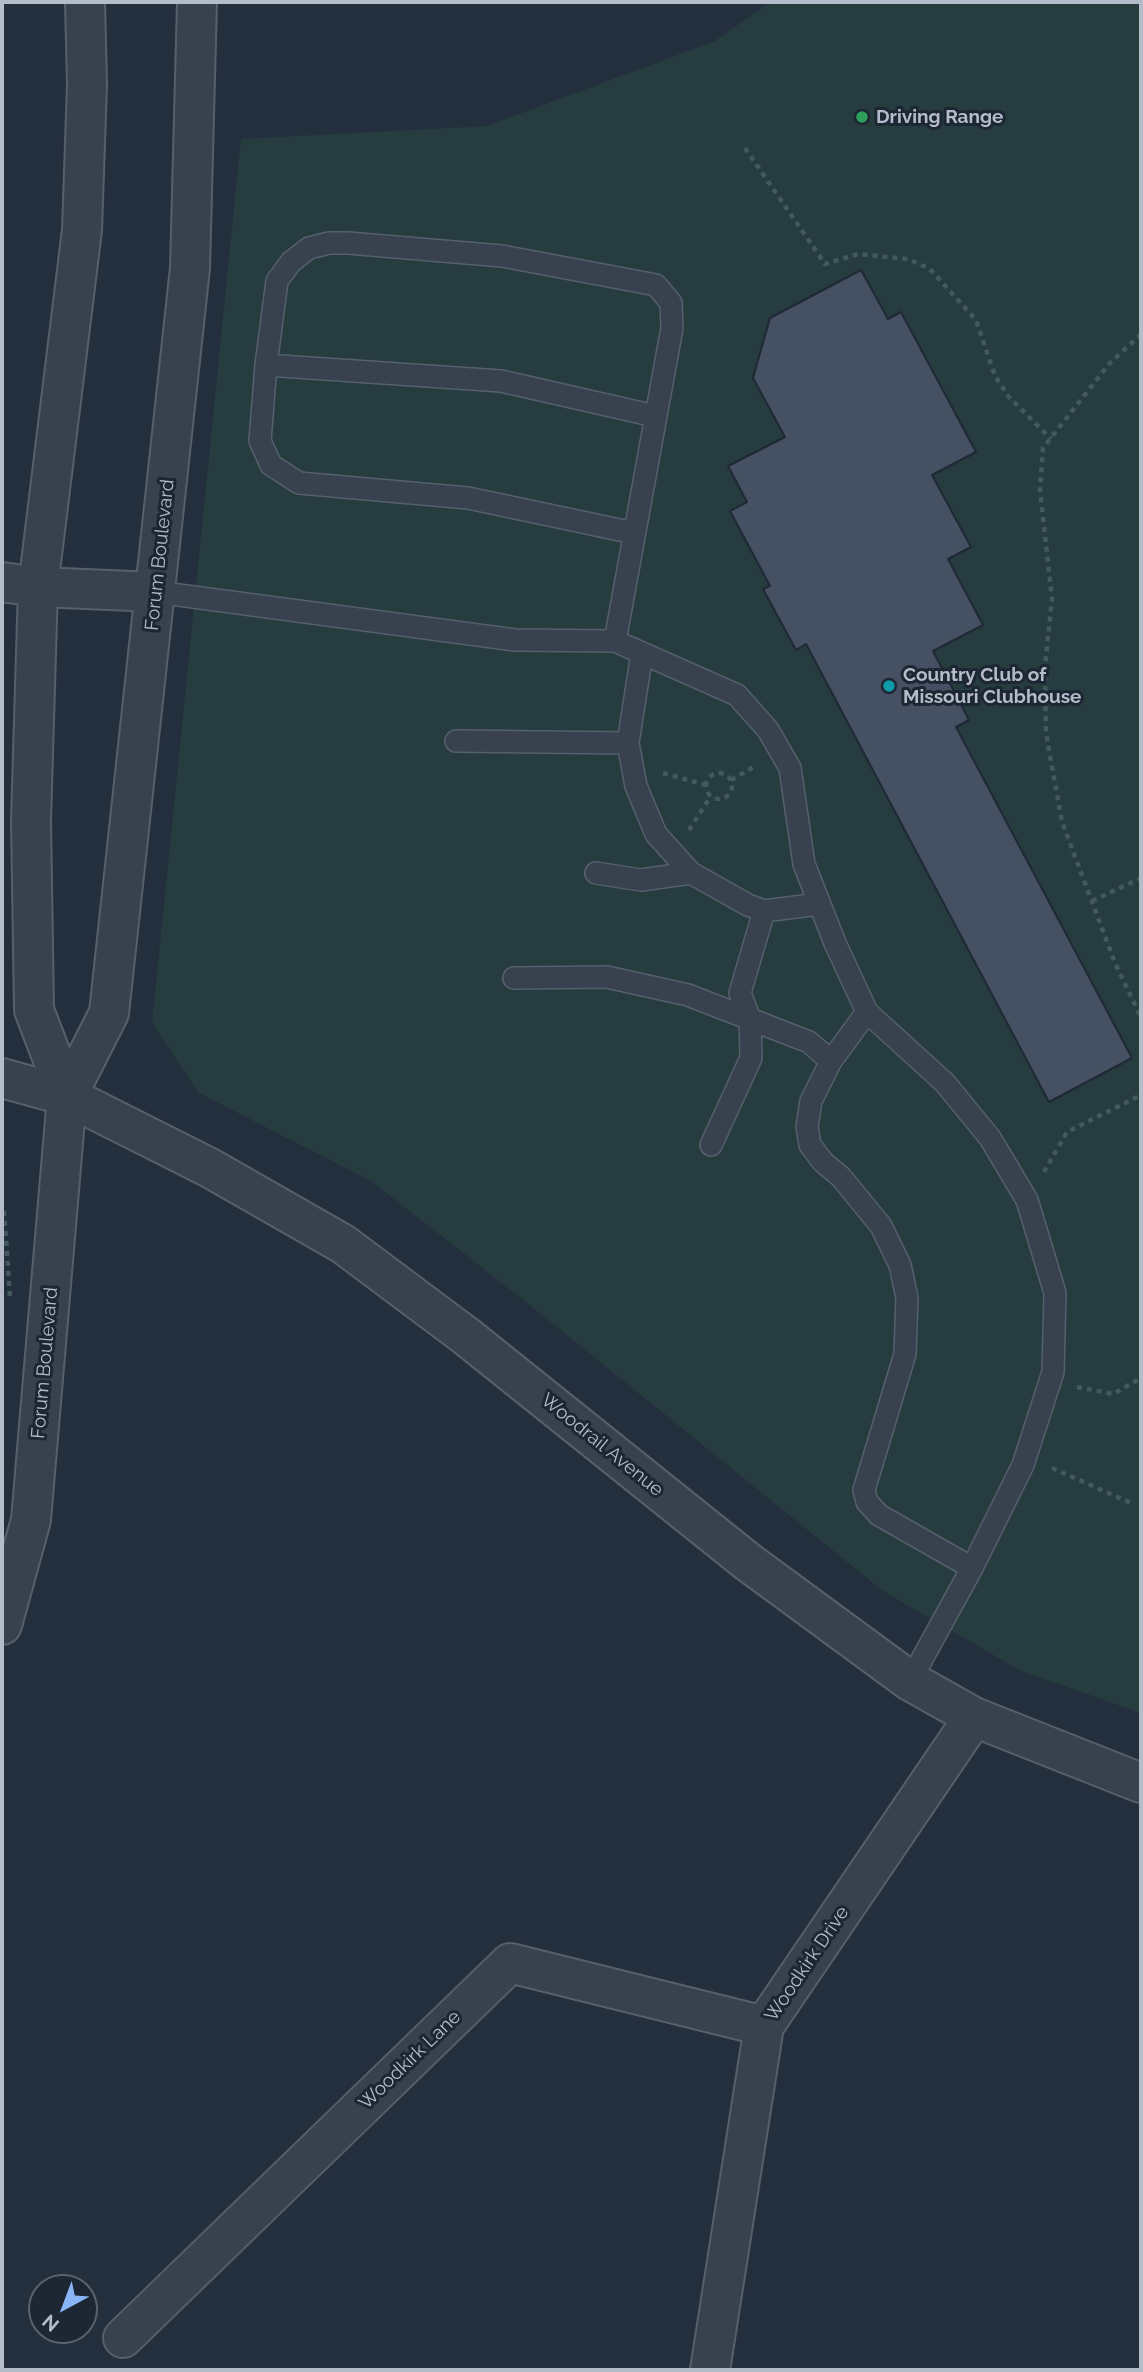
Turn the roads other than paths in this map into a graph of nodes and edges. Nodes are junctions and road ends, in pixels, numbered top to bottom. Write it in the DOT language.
graph roads {
  1 [pos="85,2"];
  2 [pos="197,2"];
  3 [pos="266,365"];
  4 [pos="655,416"];
  5 [pos="634,533"];
  6 [pos="20,584"];
  7 [pos="156,592"];
  8 [pos="615,641"];
  9 [pos="642,653"];
  10 [pos="456,741"];
  11 [pos="628,743"];
  12 [pos="596,873"];
  13 [pos="691,873"];
  14 [pos="819,904"];
  15 [pos="764,911"];
  16 [pos="514,978"];
  17 [pos="867,1012"];
  18 [pos="750,1019"];
  19 [pos="831,1061"];
  20 [pos="2,1079"];
  21 [pos="67,1096"];
  22 [pos="711,1145"];
  23 [pos="972,1568"];
  24 [pos="2,1625"];
  25 [pos="910,1681"];
  26 [pos="974,1717"];
  27 [pos="1141,1783"];
  28 [pos="764,2026"];
  29 [pos="123,2338"];
  30 [pos="710,2370"];
  1 -- 6 [label="street, Forum Boulevard"];
  2 -- 7 [label="street, Forum Boulevard"];
  3 -- 4 [label="lane"];
  3 -- 4 [label="lane"];
  3 -- 5 [label="lane"];
  4 -- 5 [label="lane"];
  5 -- 8 [label="lane"];
  6 -- 7 [label="street"];
  6 -- 21 [label="street, Forum Boulevard"];
  7 -- 8 [label="lane"];
  7 -- 21 [label="street, Forum Boulevard"];
  8 -- 9 [label="lane"];
  9 -- 11 [label="lane"];
  9 -- 14 [label="lane"];
  10 -- 11 [label="lane"];
  11 -- 13 [label="lane"];
  12 -- 13 [label="lane"];
  13 -- 15 [label="lane"];
  14 -- 15 [label="lane"];
  14 -- 17 [label="lane"];
  15 -- 18 [label="lane"];
  16 -- 18 [label="lane"];
  17 -- 19 [label="lane"];
  17 -- 23 [label="lane"];
  18 -- 19 [label="lane"];
  18 -- 22 [label="lane"];
  19 -- 23 [label="lane"];
  20 -- 21 [label="street, Woodrail Avenue"];
  21 -- 24 [label="street, Forum Boulevard"];
  21 -- 25 [label="street, Woodrail Avenue"];
  23 -- 25 [label="lane"];
  25 -- 26 [label="street, Woodrail Avenue"];
  26 -- 27 [label="street, Woodrail Avenue"];
  26 -- 28 [label="street, Woodkirk Drive"];
  28 -- 29 [label="street, Woodkirk Lane"];
  28 -- 30 [label="street, Woodkirk Drive"];
}
